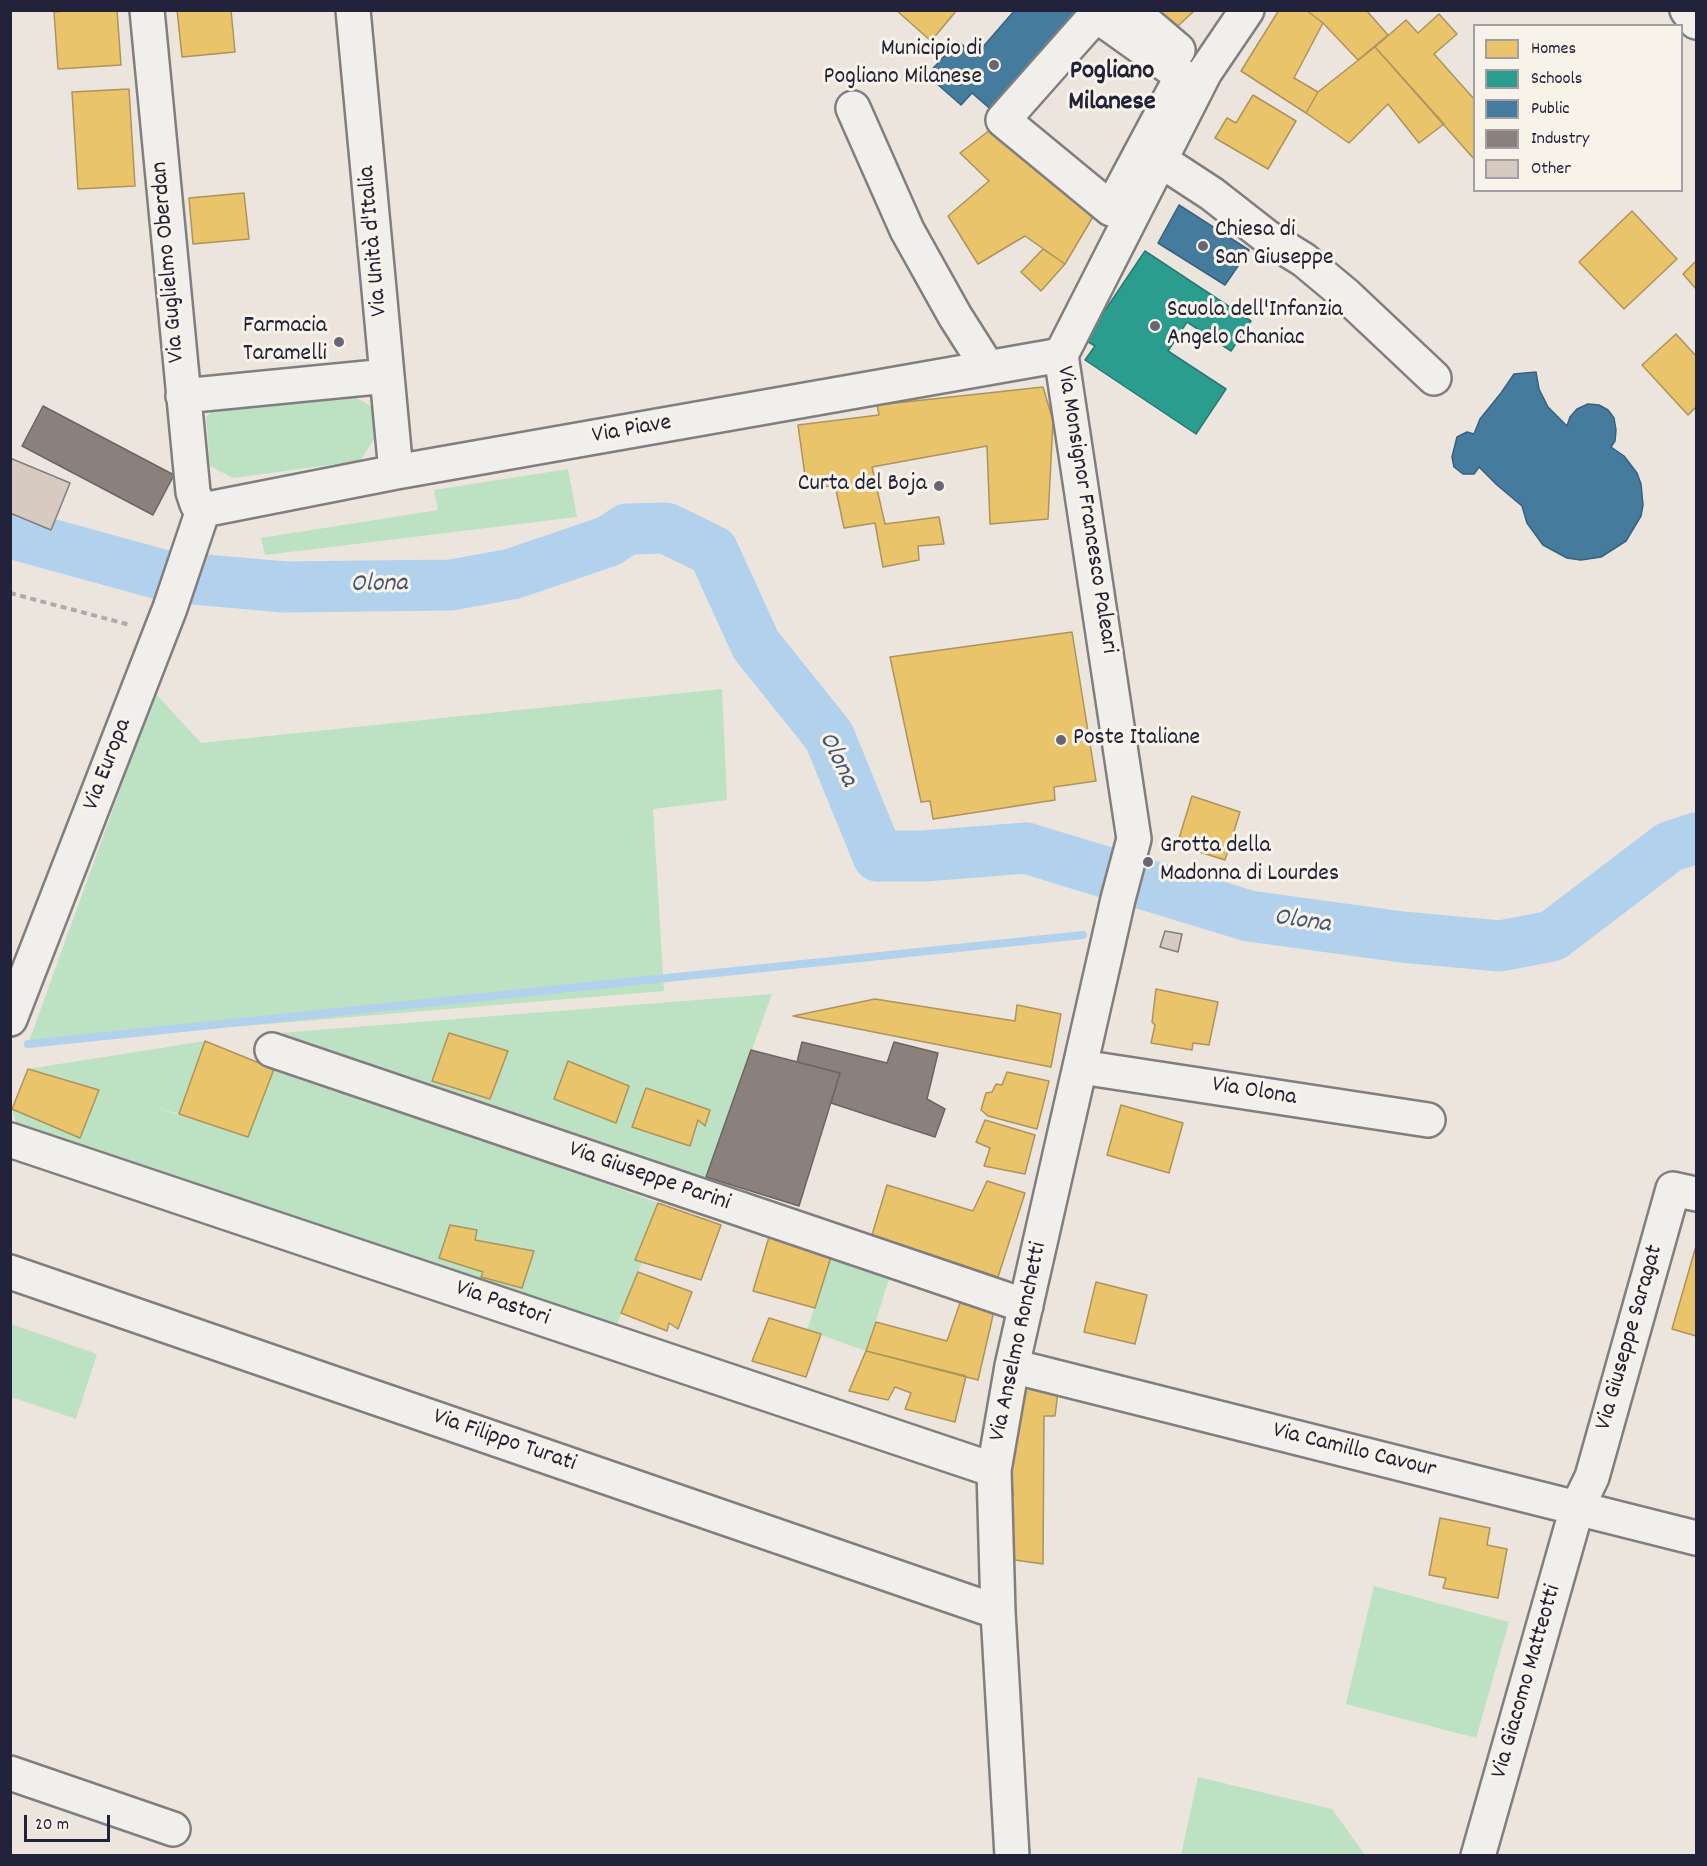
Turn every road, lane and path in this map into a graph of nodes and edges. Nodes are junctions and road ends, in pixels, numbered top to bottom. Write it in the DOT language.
graph roads {
  1 [pos="147,10"];
  2 [pos="353,10"];
  3 [pos="1131,10"];
  4 [pos="1247,10"];
  5 [pos="1687,10"];
  6 [pos="1696,22"];
  7 [pos="1193,74"];
  8 [pos="853,108"];
  9 [pos="1160,160"];
  10 [pos="1061,355"];
  11 [pos="988,368"];
  12 [pos="387,376"];
  13 [pos="1434,378"];
  14 [pos="183,396"];
  15 [pos="396,472"];
  16 [pos="203,510"];
  17 [pos="10,593"];
  18 [pos="165,620"];
  19 [pos="1134,839"];
  20 [pos="10,1019"];
  21 [pos="272,1050"];
  22 [pos="1081,1067"];
  23 [pos="1428,1120"];
  24 [pos="10,1140"];
  25 [pos="1696,1194"];
  26 [pos="10,1272"];
  27 [pos="1026,1306"];
  28 [pos="1012,1366"];
  29 [pos="994,1470"];
  30 [pos="1577,1508"];
  31 [pos="1696,1538"];
  32 [pos="998,1612"];
  33 [pos="10,1773"];
  34 [pos="173,1829"];
  35 [pos="1012,1856"];
  36 [pos="1478,1856"];
  1 -- 14 [label="street, Via Guglielmo Oberdan"];
  2 -- 12 [label="street, Via Unità d'Italia"];
  3 -- 7 [label="street"];
  4 -- 7 [label="street, Via Monsignor Francesco Paleari"];
  5 -- 6 [label="street"];
  7 -- 7 [label="street"];
  7 -- 9 [label="street, Via Monsignor Francesco Paleari"];
  8 -- 11 [label="street"];
  9 -- 10 [label="street, Via Monsignor Francesco Paleari"];
  9 -- 13 [label="street"];
  10 -- 11 [label="street, Via Piave"];
  10 -- 19 [label="street, Via Monsignor Francesco Paleari"];
  11 -- 15 [label="street, Via Piave"];
  12 -- 14 [label="street"];
  12 -- 15 [label="street, Via Unità d'Italia"];
  14 -- 16 [label="street, Via Guglielmo Oberdan"];
  15 -- 16 [label="street, Via Piave"];
  16 -- 18 [label="street, Via Europa"];
  17 -- 18 [label="path"];
  18 -- 20 [label="street, Via Europa"];
  19 -- 22 [label="street, Via Anselmo Ronchetti"];
  21 -- 27 [label="street, Via Giuseppe Parini"];
  22 -- 23 [label="street, Via Olona"];
  22 -- 27 [label="street, Via Anselmo Ronchetti"];
  24 -- 29 [label="street, Via Pastori"];
  25 -- 30 [label="street, Via Giuseppe Saragat"];
  26 -- 32 [label="street, Via Filippo Turati"];
  27 -- 28 [label="street, Via Anselmo Ronchetti"];
  28 -- 29 [label="street, Via Anselmo Ronchetti"];
  28 -- 30 [label="street, Via Camillo Cavour"];
  29 -- 32 [label="street, Via Anselmo Ronchetti"];
  30 -- 31 [label="street, Via Camillo Cavour"];
  30 -- 36 [label="street, Via Giacomo Matteotti"];
  32 -- 35 [label="street, Via Anselmo Ronchetti"];
  33 -- 34 [label="street"];
}
